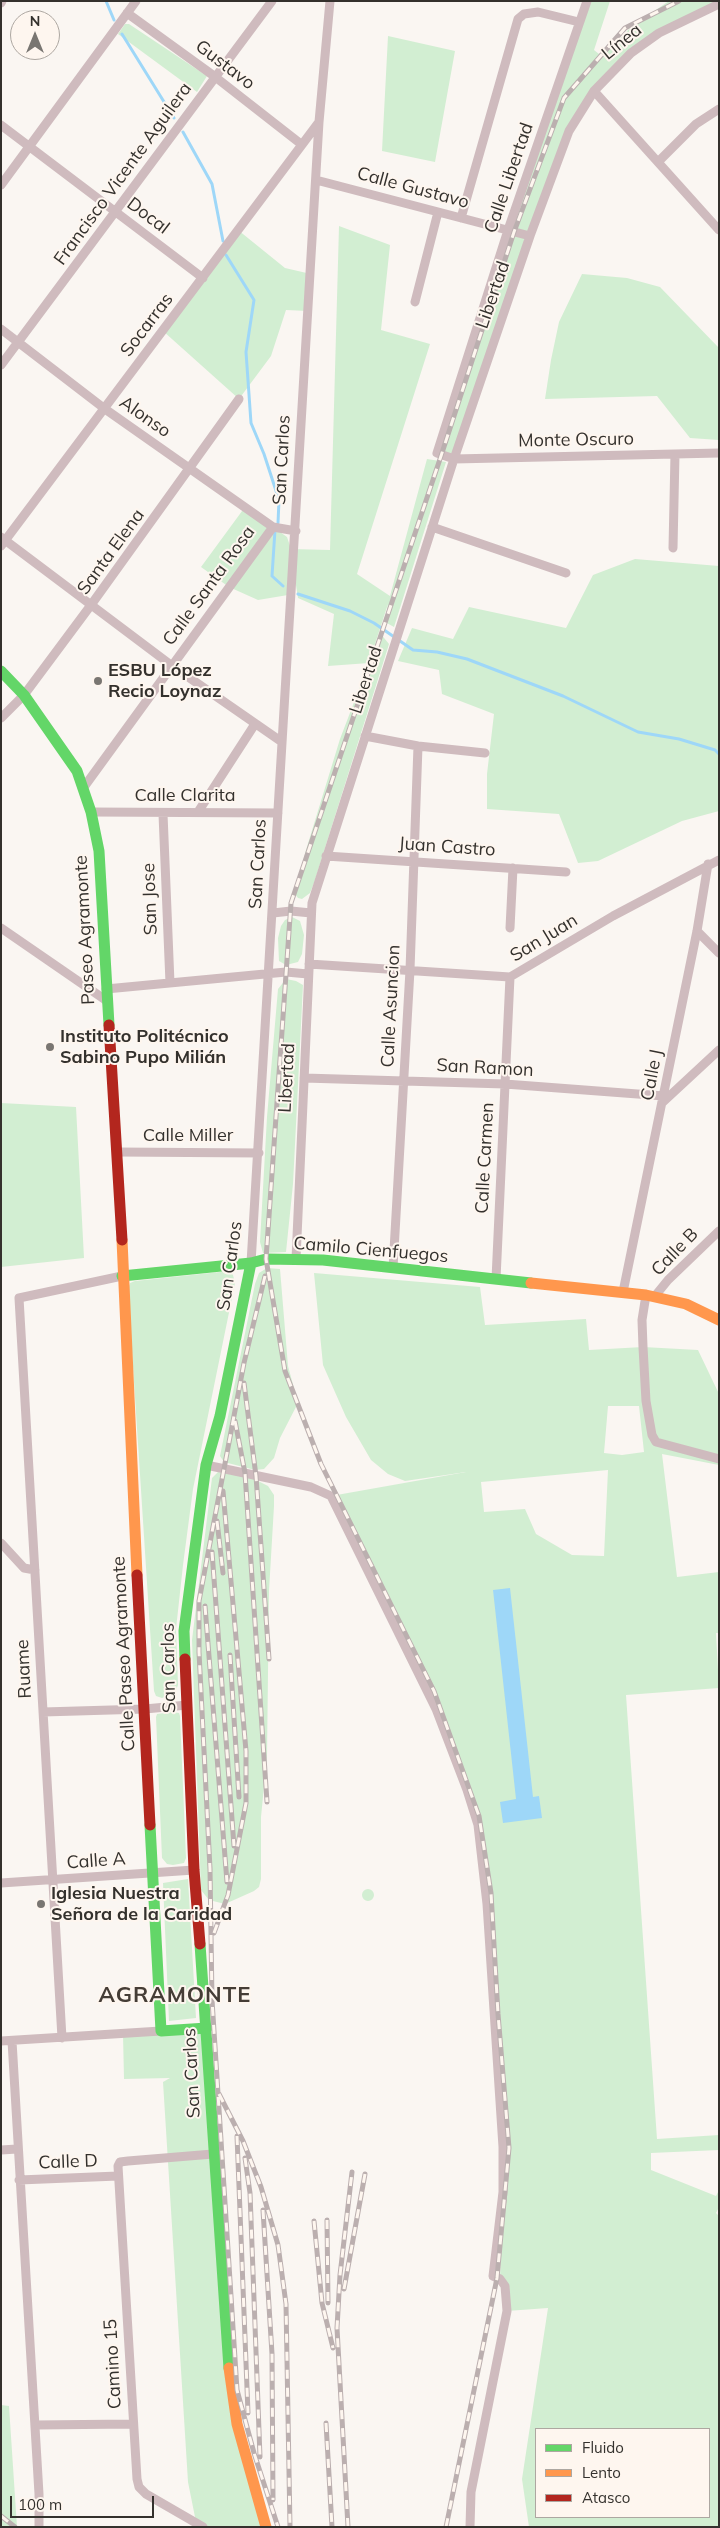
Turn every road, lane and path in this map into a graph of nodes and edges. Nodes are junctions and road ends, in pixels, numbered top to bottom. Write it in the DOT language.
graph roads {
  1 [pos="136,1"];
  2 [pos="272,1"];
  3 [pos="330,1"];
  4 [pos="587,1"];
  5 [pos="719,4"];
  6 [pos="127,14"];
  7 [pos="579,22"];
  8 [pos="214,76"];
  9 [pos="594,91"];
  10 [pos="719,109"];
  11 [pos="319,122"];
  12 [pos="1,125"];
  13 [pos="569,131"];
  14 [pos="302,144"];
  15 [pos="30,147"];
  16 [pos="658,162"];
  17 [pos="316,180"];
  18 [pos="1,185"];
  19 [pos="438,212"];
  20 [pos="117,213"];
  21 [pos="462,218"];
  22 [pos="508,230"];
  23 [pos="719,230"];
  24 [pos="530,236"];
  25 [pos="203,278"];
  26 [pos="415,302"];
  27 [pos="1,329"];
  28 [pos="18,343"];
  29 [pos="1,365"];
  30 [pos="239,399"];
  31 [pos="105,409"];
  32 [pos="437,451"];
  33 [pos="719,453"];
  34 [pos="675,454"];
  35 [pos="454,459"];
  36 [pos="191,469"];
  37 [pos="273,527"];
  38 [pos="432,527"];
  39 [pos="296,531"];
  40 [pos="3,541"];
  41 [pos="673,548"];
  42 [pos="566,573"];
  43 [pos="92,605"];
  44 [pos="171,665"];
  45 [pos="1,671"];
  46 [pos="24,695"];
  47 [pos="1,718"];
  48 [pos="256,724"];
  49 [pos="365,736"];
  50 [pos="282,742"];
  51 [pos="418,746"];
  52 [pos="485,753"];
  53 [pos="84,786"];
  54 [pos="91,812"];
  55 [pos="198,812"];
  56 [pos="278,813"];
  57 [pos="163,814"];
  58 [pos="326,856"];
  59 [pos="415,860"];
  60 [pos="719,860"];
  61 [pos="708,864"];
  62 [pos="513,868"];
  63 [pos="566,872"];
  64 [pos="273,913"];
  65 [pos="311,913"];
  66 [pos="1,928"];
  67 [pos="510,928"];
  68 [pos="697,931"];
  69 [pos="719,953"];
  70 [pos="309,969"];
  71 [pos="410,970"];
  72 [pos="269,974"];
  73 [pos="510,977"];
  74 [pos="170,983"];
  75 [pos="106,989"];
  76 [pos="107,1001"];
  77 [pos="719,1050"];
  78 [pos="304,1078"];
  79 [pos="404,1081"];
  80 [pos="505,1084"];
  81 [pos="664,1099"];
  82 [pos="117,1152"];
  83 [pos="259,1153"];
  84 [pos="719,1231"];
  85 [pos="296,1259"];
  86 [pos="252,1263"];
  87 [pos="393,1268"];
  88 [pos="122,1276"];
  89 [pos="496,1280"];
  90 [pos="623,1292"];
  91 [pos="651,1296"];
  92 [pos="19,1298"];
  93 [pos="719,1320"];
  94 [pos="719,1459"];
  95 [pos="206,1465"];
  96 [pos="1,1543"];
  97 [pos="35,1570"];
  98 [pos="187,1705"];
  99 [pos="145,1709"];
  100 [pos="43,1712"];
  101 [pos="194,1870"];
  102 [pos="153,1874"];
  103 [pos="53,1880"];
  104 [pos="1,1883"];
  105 [pos="207,2028"];
  106 [pos="160,2031"];
  107 [pos="62,2038"];
  108 [pos="1,2041"];
  109 [pos="12,2041"];
  110 [pos="17,2149"];
  111 [pos="1,2150"];
  112 [pos="213,2154"];
  113 [pos="118,2163"];
  114 [pos="118,2176"];
  115 [pos="19,2180"];
  116 [pos="132,2424"];
  117 [pos="35,2425"];
  118 [pos="39,2527"];
  119 [pos="203,2527"];
  120 [pos="266,2527"];
  121 [pos="470,2527"];
  1 -- 6 [label="street"];
  2 -- 8 [label="street, Francisco Vicente Aguilera"];
  3 -- 11 [label="street, San Carlos"];
  4 -- 7 [label="street, Calle Libertad"];
  5 -- 9 [label="street, Línea"];
  6 -- 8 [label="street, Gustavo"];
  6 -- 15 [label="street"];
  7 -- 21 [label="street"];
  7 -- 22 [label="street, Calle Libertad"];
  8 -- 14 [label="street, Gustavo"];
  8 -- 20 [label="street, Francisco Vicente Aguilera"];
  9 -- 13 [label="street, Línea"];
  9 -- 16 [label="street"];
  10 -- 16 [label="street"];
  11 -- 14 [label="street, Socarras"];
  11 -- 17 [label="street, San Carlos"];
  12 -- 15 [label="street, Docal"];
  13 -- 24 [label="street, Libertad"];
  14 -- 25 [label="street, Socarras"];
  15 -- 18 [label="street"];
  15 -- 20 [label="street, Docal"];
  16 -- 23 [label="street"];
  17 -- 19 [label="street, Calle Gustavo"];
  17 -- 39 [label="street, San Carlos"];
  19 -- 21 [label="street, Calle Gustavo"];
  19 -- 26 [label="street"];
  20 -- 25 [label="street, Docal"];
  20 -- 28 [label="street, Francisco Vicente Aguilera"];
  21 -- 22 [label="street, Calle Gustavo"];
  22 -- 24 [label="street, Calle Gustavo"];
  22 -- 32 [label="street, Calle Libertad"];
  24 -- 35 [label="street, Libertad"];
  25 -- 31 [label="street, Socarras"];
  27 -- 28 [label="street, Alonso"];
  28 -- 29 [label="street, Francisco Vicente Aguilera"];
  28 -- 31 [label="street, Alonso"];
  30 -- 36 [label="street, Santa Elena"];
  31 -- 36 [label="street, Alonso"];
  31 -- 40 [label="street, Socarras"];
  32 -- 35 [label="street, Monte Oscuro"];
  33 -- 34 [label="street, Monte Oscuro"];
  34 -- 35 [label="street, Monte Oscuro"];
  34 -- 41 [label="street"];
  35 -- 38 [label="street, Libertad"];
  36 -- 37 [label="street, Alonso"];
  36 -- 43 [label="street, Santa Elena"];
  37 -- 39 [label="street"];
  37 -- 44 [label="street, Calle Santa Rosa"];
  38 -- 42 [label="street"];
  38 -- 49 [label="street, Libertad"];
  39 -- 50 [label="street, San Carlos"];
  40 -- 43 [label="street"];
  43 -- 44 [label="street"];
  43 -- 46 [label="street, Santa Elena"];
  44 -- 48 [label="street"];
  44 -- 53 [label="street, Calle Santa Rosa"];
  45 -- 46 [label="street, Paseo Agramonte"];
  46 -- 47 [label="street, Santa Elena"];
  46 -- 53 [label="street, Paseo Agramonte"];
  48 -- 50 [label="street"];
  48 -- 55 [label="street"];
  49 -- 51 [label="street"];
  49 -- 58 [label="street, Libertad"];
  50 -- 56 [label="street, San Carlos"];
  51 -- 52 [label="street"];
  51 -- 59 [label="street, Calle Asuncion"];
  53 -- 54 [label="street, Paseo Agramonte"];
  54 -- 57 [label="street, Calle Clarita"];
  54 -- 75 [label="street, Paseo Agramonte"];
  55 -- 56 [label="street, Calle Clarita"];
  55 -- 57 [label="street, Calle Clarita"];
  56 -- 64 [label="street, San Carlos"];
  57 -- 74 [label="street, San Jose"];
  58 -- 59 [label="street, Juan Castro"];
  58 -- 65 [label="street, Libertad"];
  59 -- 62 [label="street, Juan Castro"];
  59 -- 71 [label="street, Calle Asuncion"];
  60 -- 61 [label="street, San Juan"];
  61 -- 68 [label="street, Calle J"];
  61 -- 73 [label="street, San Juan"];
  62 -- 63 [label="street, Juan Castro"];
  62 -- 67 [label="street"];
  64 -- 65 [label="street"];
  64 -- 72 [label="street, San Carlos"];
  65 -- 70 [label="street, Libertad"];
  66 -- 76 [label="street"];
  68 -- 69 [label="street"];
  68 -- 81 [label="street, Calle J"];
  70 -- 71 [label="street, San Juan"];
  70 -- 72 [label="street, San Juan"];
  70 -- 78 [label="street, Libertad"];
  71 -- 73 [label="street, San Juan"];
  71 -- 79 [label="street, Calle Asuncion"];
  72 -- 74 [label="street, San Juan"];
  72 -- 83 [label="street, San Carlos"];
  73 -- 80 [label="street, Calle Carmen"];
  74 -- 75 [label="street, San Juan"];
  75 -- 76 [label="street, Paseo Agramonte"];
  76 -- 82 [label="street, Paseo Agramonte"];
  77 -- 81 [label="street"];
  78 -- 79 [label="street, San Ramon"];
  78 -- 85 [label="street, Libertad"];
  79 -- 80 [label="street, San Ramon"];
  79 -- 87 [label="street, Calle Asuncion"];
  80 -- 81 [label="street, San Ramon"];
  80 -- 89 [label="street, Calle Carmen"];
  81 -- 90 [label="street, Calle J"];
  82 -- 83 [label="street, Calle Miller"];
  82 -- 88 [label="street, Paseo Agramonte"];
  83 -- 86 [label="street, San Carlos"];
  84 -- 91 [label="street, Calle B"];
  85 -- 86 [label="street, Camilo Cienfuegos"];
  85 -- 87 [label="street, Camilo Cienfuegos"];
  86 -- 88 [label="street, Camilo Cienfuegos"];
  86 -- 95 [label="street, San Carlos"];
  87 -- 89 [label="street, Camilo Cienfuegos"];
  88 -- 92 [label="street, Camilo Cienfuegos"];
  88 -- 99 [label="street, Calle Paseo Agramonte"];
  89 -- 90 [label="street, Camilo Cienfuegos"];
  90 -- 91 [label="street, Camilo Cienfuegos"];
  91 -- 93 [label="street, Camilo Cienfuegos"];
  91 -- 94 [label="street"];
  92 -- 97 [label="street, Ruame"];
  95 -- 98 [label="street, San Carlos"];
  95 -- 121 [label="street"];
  96 -- 97 [label="street"];
  97 -- 100 [label="street, Ruame"];
  98 -- 99 [label="street"];
  98 -- 101 [label="street, San Carlos"];
  99 -- 100 [label="street"];
  99 -- 102 [label="street, Calle Paseo Agramonte"];
  100 -- 103 [label="street, Ruame"];
  101 -- 102 [label="street, Calle A"];
  101 -- 105 [label="street, San Carlos"];
  102 -- 103 [label="street, Calle A"];
  102 -- 106 [label="street, Calle Paseo Agramonte"];
  103 -- 104 [label="street, Calle A"];
  103 -- 107 [label="street, Ruame"];
  105 -- 106 [label="street"];
  105 -- 112 [label="street, San Carlos"];
  106 -- 107 [label="street"];
  107 -- 109 [label="street"];
  108 -- 109 [label="street"];
  109 -- 110 [label="street"];
  110 -- 111 [label="street, Calle D"];
  110 -- 115 [label="street"];
  112 -- 113 [label="street, Calle D"];
  112 -- 120 [label="street, San Carlos"];
  113 -- 114 [label="street, Camino 15"];
  114 -- 115 [label="street, Calle D"];
  114 -- 116 [label="street, Camino 15"];
  115 -- 117 [label="street"];
  116 -- 117 [label="street"];
  116 -- 119 [label="street, Camino 15"];
  117 -- 118 [label="street"];
}
